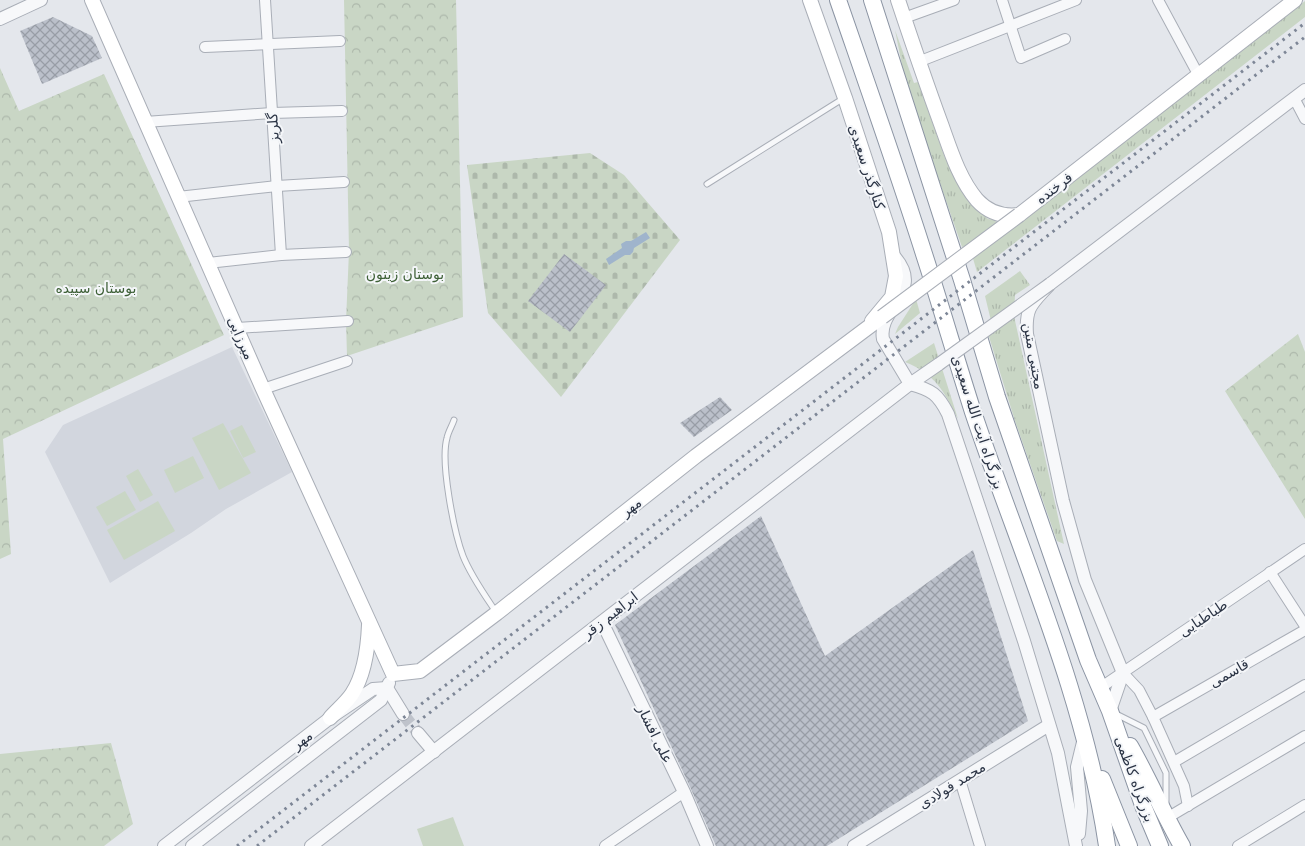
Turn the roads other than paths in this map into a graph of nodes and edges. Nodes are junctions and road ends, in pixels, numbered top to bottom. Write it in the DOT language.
graph roads {
  1 [pos="41,0"];
  2 [pos="92,0"];
  3 [pos="266,0"];
  4 [pos="810,0"];
  5 [pos="838,0"];
  6 [pos="872,0"];
  7 [pos="898,0"];
  8 [pos="954,0"];
  9 [pos="1002,0"];
  10 [pos="1076,0"];
  11 [pos="1159,0"];
  12 [pos="1293,1"];
  13 [pos="904,18"];
  14 [pos="0,19"];
  15 [pos="1010,26"];
  16 [pos="1065,40"];
  17 [pos="340,41"];
  18 [pos="268,44"];
  19 [pos="205,47"];
  20 [pos="918,62"];
  21 [pos="1198,76"];
  22 [pos="1305,90"];
  23 [pos="845,98"];
  24 [pos="1294,98"];
  25 [pos="342,111"];
  26 [pos="272,113"];
  27 [pos="1305,119"];
  28 [pos="145,122"];
  29 [pos="344,182"];
  30 [pos="707,184"];
  31 [pos="277,186"];
  32 [pos="178,196"];
  33 [pos="1019,215"];
  34 [pos="346,252"];
  35 [pos="893,255"];
  36 [pos="281,256"];
  37 [pos="208,263"];
  38 [pos="1050,284"];
  39 [pos="348,321"];
  40 [pos="237,328"];
  41 [pos="866,329"];
  42 [pos="347,361"];
  43 [pos="910,384"];
  44 [pos="264,388"];
  45 [pos="454,420"];
  46 [pos="1305,549"];
  47 [pos="1270,572"];
  48 [pos="497,613"];
  49 [pos="369,621"];
  50 [pos="602,622"];
  51 [pos="1305,628"];
  52 [pos="1123,673"];
  53 [pos="393,674"];
  54 [pos="1305,685"];
  55 [pos="387,688"];
  56 [pos="1100,688"];
  57 [pos="1110,711"];
  58 [pos="403,714"];
  59 [pos="1154,717"];
  60 [pos="330,718"];
  61 [pos="1049,725"];
  62 [pos="418,733"];
  63 [pos="1085,735"];
  64 [pos="1305,736"];
  65 [pos="434,752"];
  66 [pos="1174,762"];
  67 [pos="960,780"];
  68 [pos="684,792"];
  69 [pos="1305,805"];
  70 [pos="1188,806"];
  71 [pos="1166,818"];
  72 [pos="164,846"];
  73 [pos="192,846"];
  74 [pos="311,846"];
  75 [pos="605,846"];
  76 [pos="707,846"];
  77 [pos="854,846"];
  78 [pos="980,846"];
  79 [pos="1077,846"];
  80 [pos="1107,846"];
  81 [pos="1129,846"];
  82 [pos="1160,846"];
  83 [pos="1182,846"];
  84 [pos="1238,846"];
  1 -- 14 [label="street"];
  2 -- 28 [label="main road, میرزایی"];
  3 -- 18 [label="street, گلریز"];
  4 -- 23 [label="main road, کنارگذر سعیدی"];
  5 -- 63 [label="highway, بزرگراه آیت الله سعیدی"];
  6 -- 56 [label="highway, بزرگراه آیت الله سعیدی"];
  7 -- 13 [label="main road"];
  8 -- 13 [label="street"];
  9 -- 15 [label="street"];
  10 -- 15 [label="street"];
  11 -- 21 [label="street"];
  12 -- 21 [label="main road, فرخنده"];
  13 -- 20 [label="main road"];
  15 -- 16 [label="street"];
  15 -- 20 [label="street"];
  17 -- 18 [label="street"];
  18 -- 19 [label="street"];
  18 -- 26 [label="street, گلریز"];
  20 -- 33 [label="main road"];
  21 -- 33 [label="main road, فرخنده"];
  22 -- 24 [label="street, مجتبی متین"];
  23 -- 30 [label="lane"];
  23 -- 35 [label="main road, کنارگذر سعیدی"];
  24 -- 27 [label="street"];
  24 -- 38 [label="street, مجتبی متین"];
  25 -- 26 [label="street"];
  26 -- 28 [label="street"];
  26 -- 31 [label="street, گلریز"];
  28 -- 32 [label="main road, میرزایی"];
  29 -- 31 [label="street"];
  31 -- 32 [label="street"];
  31 -- 36 [label="street, گلریز"];
  32 -- 37 [label="main road, میرزایی"];
  33 -- 41 [label="main road, فرخنده, bridge"];
  34 -- 36 [label="street"];
  35 -- 41 [label="main road, کنارگذر سعیدی"];
  35 -- 43 [label="street"];
  36 -- 37 [label="street"];
  37 -- 40 [label="main road, میرزایی"];
  38 -- 43 [label="street, ابراهیم زقر, bridge"];
  38 -- 52 [label="street, مجتبی متین"];
  39 -- 40 [label="street"];
  40 -- 44 [label="main road, میرزایی"];
  41 -- 48 [label="main road, مهر"];
  42 -- 44 [label="street"];
  43 -- 50 [label="street, ابراهیم زقر"];
  43 -- 61 [label="street"];
  44 -- 49 [label="main road, میرزایی"];
  45 -- 48 [label="lane"];
  46 -- 47 [label="street, طباطبایی"];
  47 -- 51 [label="street"];
  47 -- 52 [label="street, طباطبایی"];
  48 -- 53 [label="main road, مهر"];
  49 -- 53 [label="main road, میرزایی"];
  49 -- 60 [label="main road"];
  50 -- 65 [label="street, ابراهیم زقر"];
  50 -- 68 [label="street, علی افشار"];
  51 -- 59 [label="street, قاسمی"];
  52 -- 56 [label="street, طباطبایی"];
  52 -- 57 [label="street"];
  52 -- 59 [label="street"];
  53 -- 55 [label="street"];
  54 -- 66 [label="street"];
  55 -- 58 [label="street"];
  55 -- 60 [label="street, مهر"];
  55 -- 73 [label="street, مهر"];
  56 -- 57 [label="highway, بزرگراه آیت الله سعیدی"];
  57 -- 71 [label="highway"];
  57 -- 82 [label="highway, بزرگراه کاظمی"];
  59 -- 66 [label="street"];
  60 -- 72 [label="street, مهر"];
  61 -- 67 [label="street, محمد فولادی"];
  61 -- 79 [label="street"];
  62 -- 65 [label="street"];
  63 -- 79 [label="street"];
  63 -- 80 [label="highway, بزرگراه آیت الله سعیدی"];
  63 -- 81 [label="highway"];
  64 -- 70 [label="street"];
  65 -- 74 [label="street, ابراهیم زقر"];
  66 -- 70 [label="street"];
  67 -- 77 [label="street, محمد فولادی"];
  67 -- 78 [label="street"];
  68 -- 75 [label="street"];
  68 -- 76 [label="street, علی افشار"];
  69 -- 84 [label="street"];
  70 -- 71 [label="street"];
  71 -- 83 [label="highway"];
}
